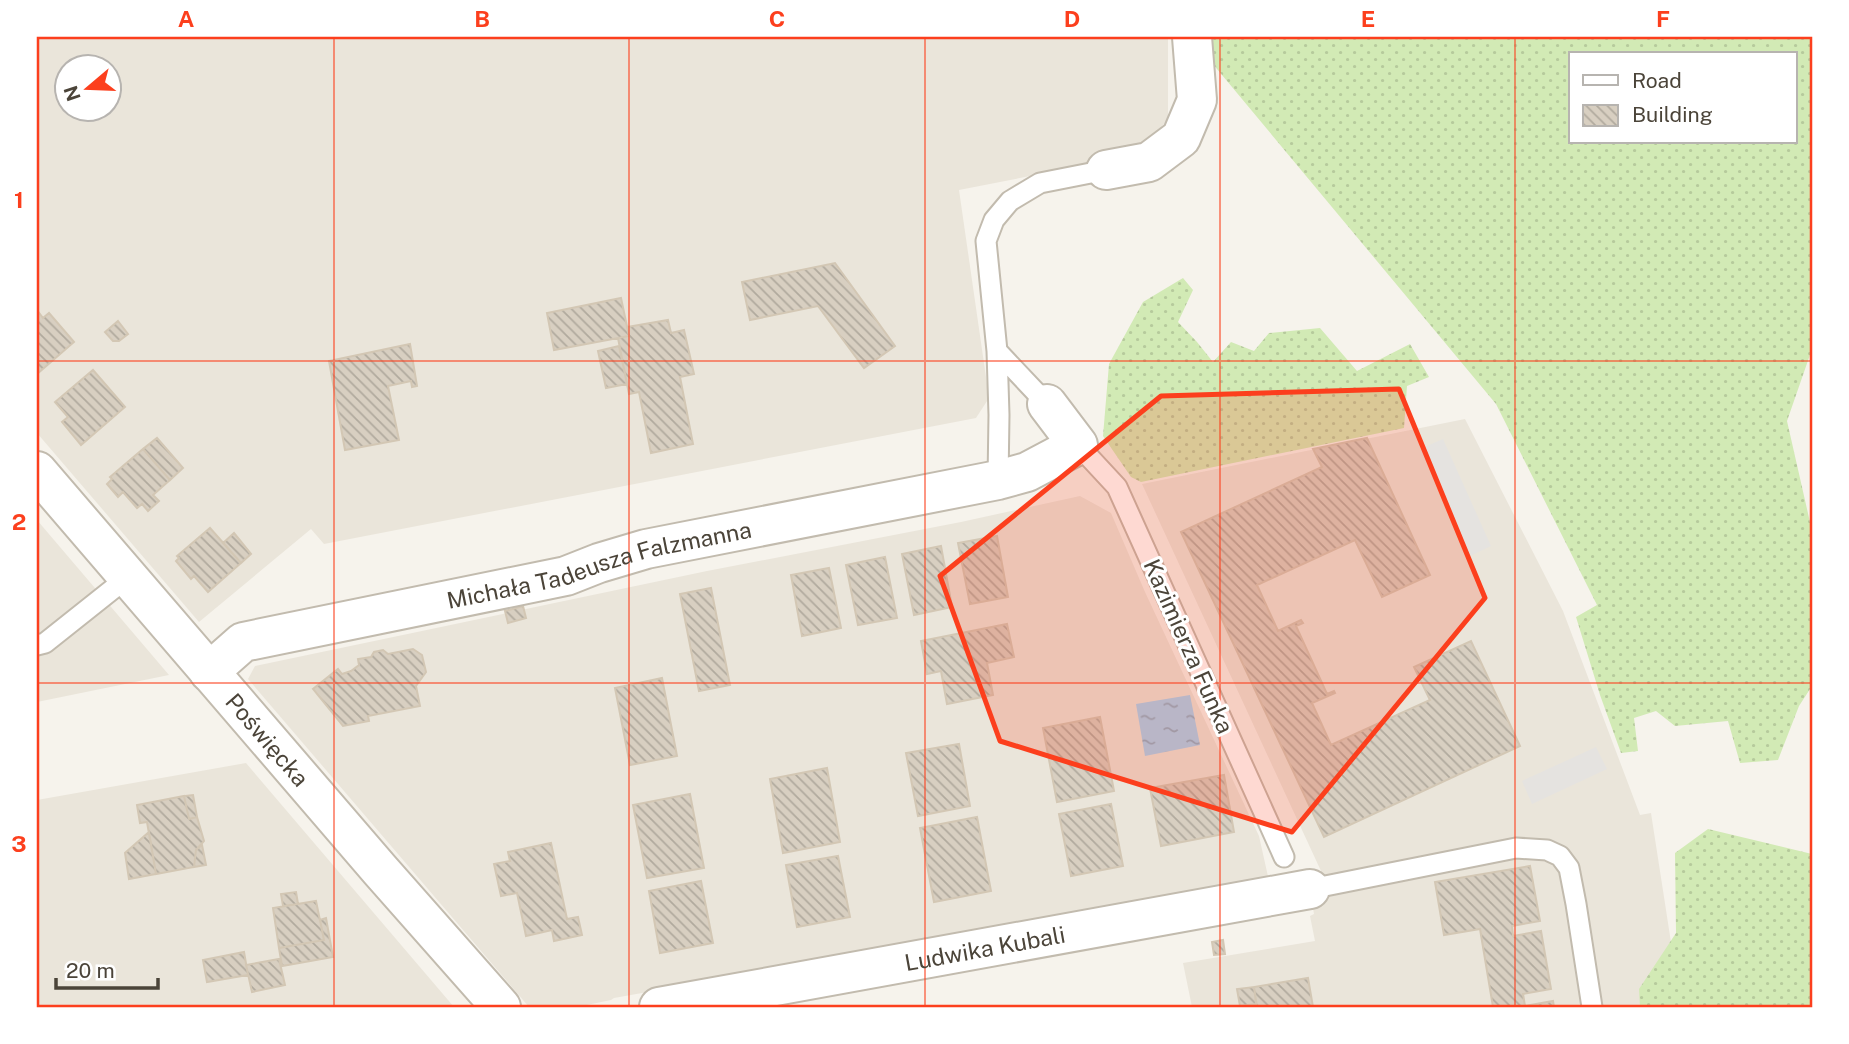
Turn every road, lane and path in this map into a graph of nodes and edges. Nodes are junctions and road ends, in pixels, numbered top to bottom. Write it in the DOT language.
graph roads {
  1 [pos="1192,37"];
  2 [pos="1106,170"];
  3 [pos="997,351"];
  4 [pos="1047,404"];
  5 [pos="1078,445"];
  6 [pos="37,471"];
  7 [pos="998,480"];
  8 [pos="128,578"];
  9 [pos="37,645"];
  10 [pos="209,671"];
  11 [pos="1284,858"];
  12 [pos="1310,889"];
  13 [pos="500,1007"];
  14 [pos="659,1007"];
  15 [pos="1592,1007"];
  1 -- 2 [label="street"];
  2 -- 3 [label="lane"];
  3 -- 4 [label="lane"];
  3 -- 7 [label="lane"];
  4 -- 5 [label="street"];
  5 -- 7 [label="street, Michała Tadeusza Falzmanna"];
  5 -- 11 [label="lane, Kazimierza Funka"];
  6 -- 8 [label="street, Poświęcka"];
  7 -- 10 [label="street, Michała Tadeusza Falzmanna"];
  8 -- 9 [label="lane"];
  8 -- 10 [label="street, Poświęcka"];
  10 -- 13 [label="street, Poświęcka"];
  12 -- 14 [label="street, Ludwika Kubali"];
  12 -- 15 [label="lane"];
}
